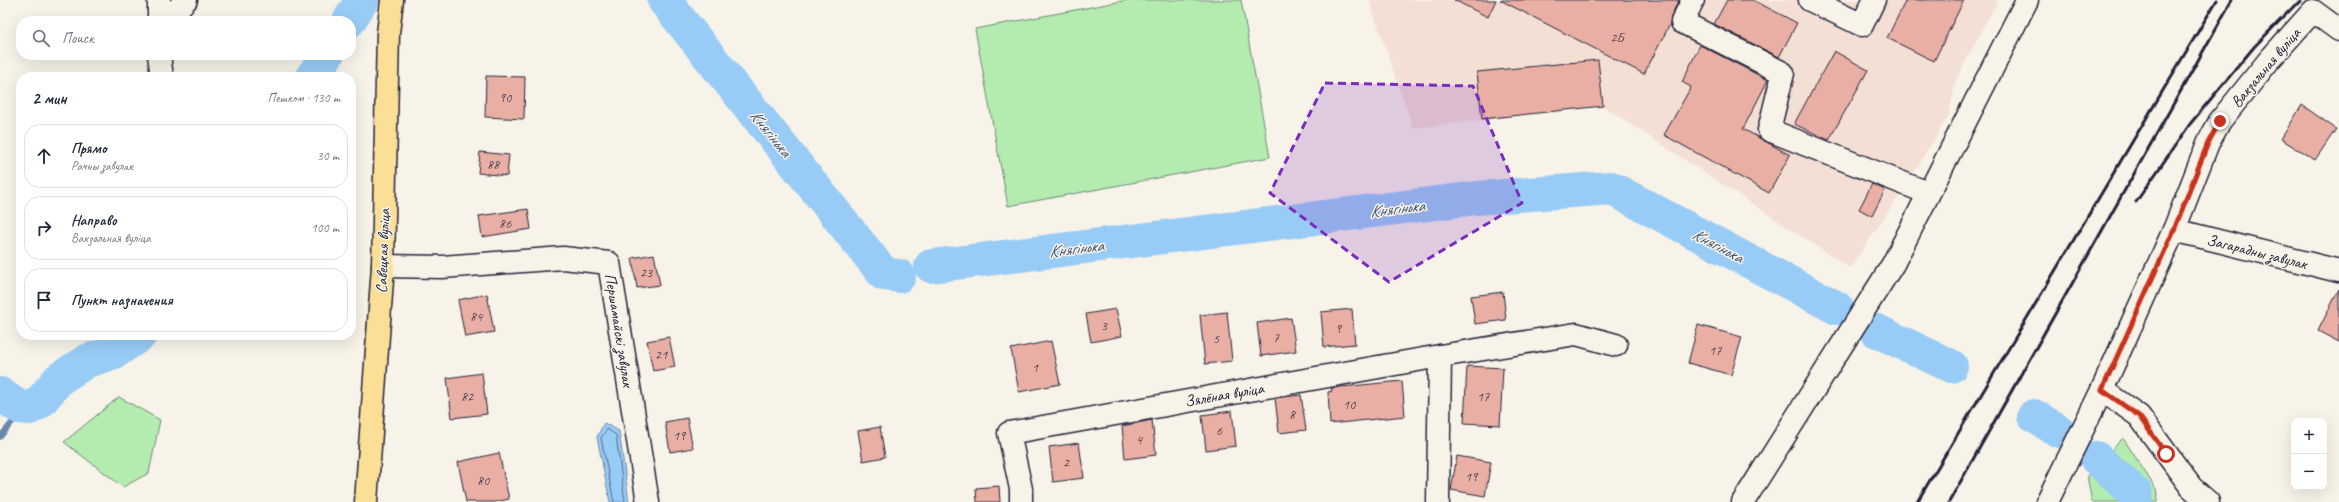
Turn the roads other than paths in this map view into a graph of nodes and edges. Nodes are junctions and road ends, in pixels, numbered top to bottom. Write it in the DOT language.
graph roads {
  1 [pos="159,0"];
  2 [pos="186,0"];
  3 [pos="392,0"];
  4 [pos="1693,0"];
  5 [pos="1810,0"];
  6 [pos="1874,0"];
  7 [pos="2027,0"];
  8 [pos="2319,6"];
  9 [pos="159,16"];
  10 [pos="171,16"];
  11 [pos="2339,30"];
  12 [pos="160,60"];
  13 [pos="162,72"];
  14 [pos="1928,193"];
  15 [pos="2174,230"];
  16 [pos="382,266"];
  17 [pos="2339,271"];
  18 [pos="1616,345"];
  19 [pos="1440,356"];
  20 [pos="2102,390"];
  21 [pos="366,502"];
  22 [pos="648,502"];
  23 [pos="1021,502"];
  24 [pos="1438,502"];
  25 [pos="1743,502"];
  26 [pos="2047,502"];
  27 [pos="2208,502"];
  1 -- 9 [label="street"];
  2 -- 10 [label="street"];
  3 -- 16 [label="main road, Савецкая вуліца"];
  4 -- 14 [label="street"];
  5 -- 6 [label="street"];
  7 -- 14 [label="street"];
  8 -- 11 [label="street, Вакзальная вуліца"];
  8 -- 15 [label="street, Вакзальная вуліца"];
  12 -- 13 [label="street"];
  14 -- 25 [label="street"];
  15 -- 17 [label="street, Загарадны завулак"];
  15 -- 20 [label="street, Вакзальная вуліца"];
  16 -- 21 [label="main road, Савецкая вуліца"];
  16 -- 22 [label="street, Першамайскі завулак"];
  18 -- 19 [label="street, Зялёная вуліца"];
  19 -- 23 [label="street, Зялёная вуліца"];
  19 -- 24 [label="street"];
  20 -- 26 [label="street, Вакзальная вуліца"];
  20 -- 27 [label="street"];
}
